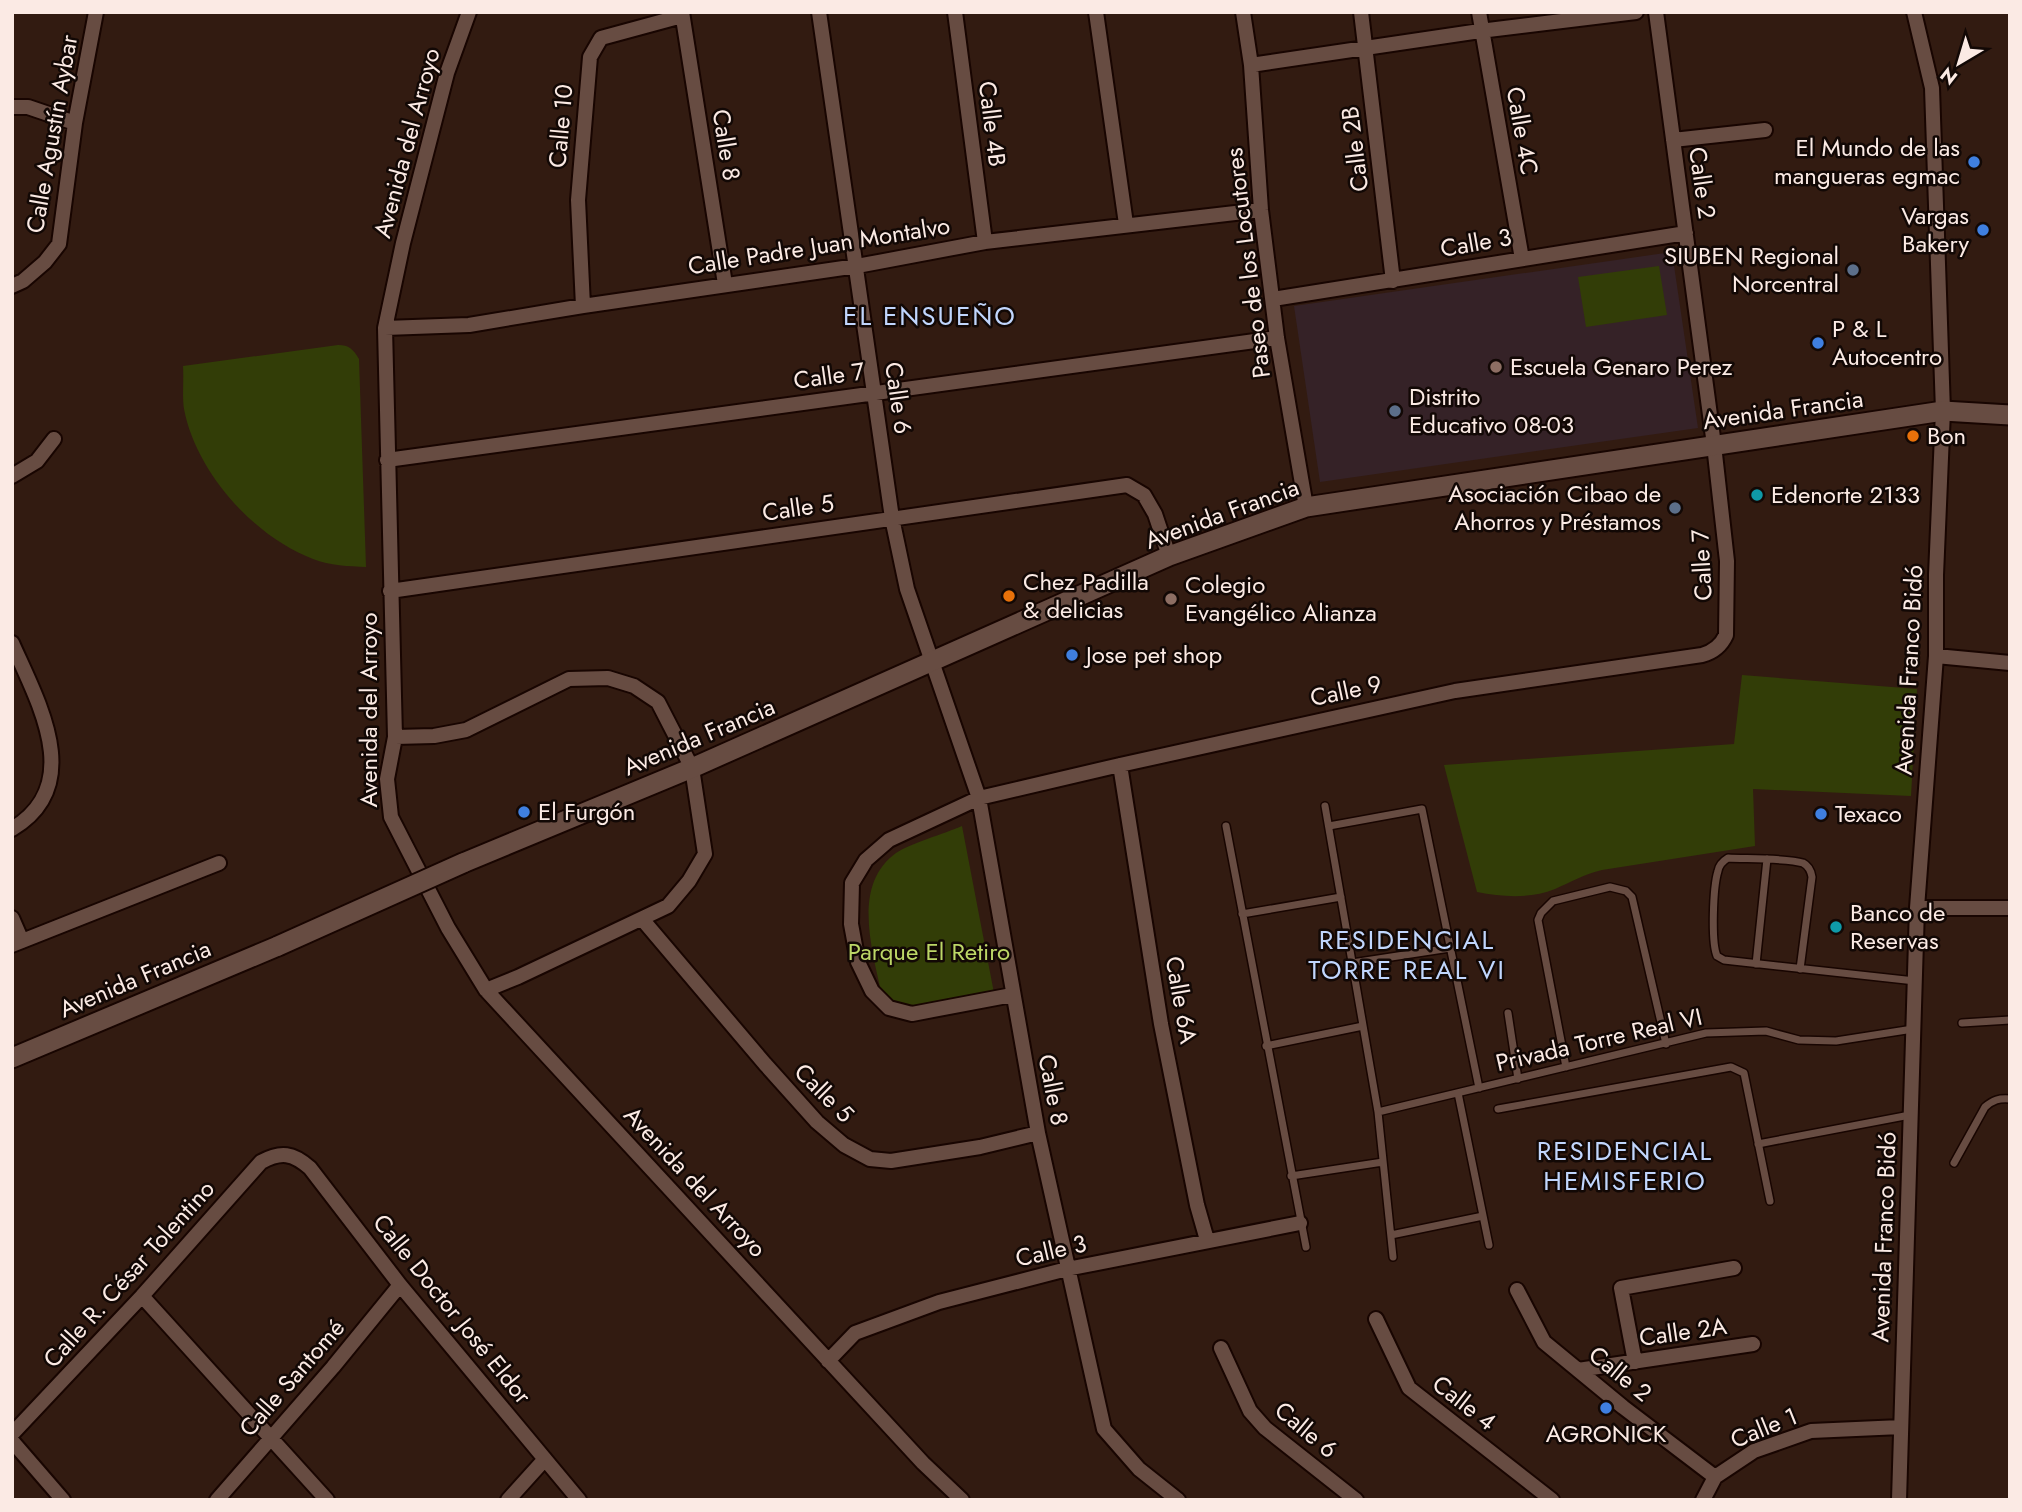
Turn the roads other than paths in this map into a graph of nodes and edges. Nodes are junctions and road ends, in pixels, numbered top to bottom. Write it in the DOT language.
graph roads {
  1 [pos="96,12"];
  2 [pos="469,12"];
  3 [pos="819,12"];
  4 [pos="955,12"];
  5 [pos="1096,12"];
  6 [pos="1243,12"];
  7 [pos="1362,12"];
  8 [pos="1479,12"];
  9 [pos="1636,12"];
  10 [pos="1656,12"];
  11 [pos="1914,12"];
  12 [pos="682,14"];
  13 [pos="1480,31"];
  14 [pos="1367,49"];
  15 [pos="1251,65"];
  16 [pos="12,107"];
  17 [pos="75,123"];
  18 [pos="1765,130"];
  19 [pos="1673,140"];
  20 [pos="1261,211"];
  21 [pos="1126,224"];
  22 [pos="1686,233"];
  23 [pos="985,242"];
  24 [pos="1522,259"];
  25 [pos="857,266"];
  26 [pos="1393,281"];
  27 [pos="725,284"];
  28 [pos="12,286"];
  29 [pos="1273,299"];
  30 [pos="583,306"];
  31 [pos="385,328"];
  32 [pos="1277,338"];
  33 [pos="874,393"];
  34 [pos="1943,411"];
  35 [pos="2010,415"];
  36 [pos="54,439"];
  37 [pos="1714,444"];
  38 [pos="387,460"];
  39 [pos="12,476"];
  40 [pos="1306,507"];
  41 [pos="892,517"];
  42 [pos="1169,556"];
  43 [pos="390,591"];
  44 [pos="1723,642"];
  45 [pos="12,643"];
  46 [pos="1936,656"];
  47 [pos="932,661"];
  48 [pos="2010,663"];
  49 [pos="395,737"];
  50 [pos="1120,765"];
  51 [pos="692,768"];
  52 [pos="979,798"];
  53 [pos="1325,806"];
  54 [pos="1226,826"];
  55 [pos="1329,827"];
  56 [pos="12,829"];
  57 [pos="1767,859"];
  58 [pos="219,863"];
  59 [pos="1341,897"];
  60 [pos="1917,908"];
  61 [pos="2010,908"];
  62 [pos="1242,914"];
  63 [pos="12,918"];
  64 [pos="642,919"];
  65 [pos="17,943"];
  66 [pos="1450,948"];
  67 [pos="1352,963"];
  68 [pos="1756,964"];
  69 [pos="1800,969"];
  70 [pos="1915,981"];
  71 [pos="486,990"];
  72 [pos="1012,995"];
  73 [pos="1508,1013"];
  74 [pos="2010,1020"];
  75 [pos="1962,1023"];
  76 [pos="1363,1026"];
  77 [pos="1913,1028"];
  78 [pos="1666,1044"];
  79 [pos="1266,1046"];
  80 [pos="12,1058"];
  81 [pos="1566,1067"];
  82 [pos="1518,1079"];
  83 [pos="1479,1088"];
  84 [pos="1458,1093"];
  85 [pos="2010,1099"];
  86 [pos="1498,1109"];
  87 [pos="1378,1112"];
  88 [pos="1911,1115"];
  89 [pos="1038,1133"];
  90 [pos="1758,1144"];
  91 [pos="285,1154"];
  92 [pos="1383,1162"];
  93 [pos="1954,1163"];
  94 [pos="1291,1176"];
  95 [pos="1770,1200"];
  96 [pos="1483,1216"];
  97 [pos="1300,1223"];
  98 [pos="1391,1235"];
  99 [pos="1207,1240"];
  100 [pos="1489,1245"];
  101 [pos="1306,1247"];
  102 [pos="1393,1258"];
  103 [pos="1734,1268"];
  104 [pos="1067,1269"];
  105 [pos="400,1285"];
  106 [pos="1517,1290"];
  107 [pos="142,1296"];
  108 [pos="1377,1319"];
  109 [pos="1753,1344"];
  110 [pos="1221,1348"];
  111 [pos="828,1361"];
  112 [pos="1635,1362"];
  113 [pos="1578,1370"];
  114 [pos="1901,1427"];
  115 [pos="12,1434"];
  116 [pos="271,1438"];
  117 [pos="12,1441"];
  118 [pos="545,1459"];
  119 [pos="1715,1476"];
  120 [pos="63,1500"];
  121 [pos="217,1500"];
  122 [pos="327,1500"];
  123 [pos="508,1500"];
  124 [pos="579,1500"];
  125 [pos="962,1500"];
  126 [pos="1178,1500"];
  127 [pos="1356,1500"];
  128 [pos="1552,1500"];
  129 [pos="1703,1500"];
  130 [pos="1899,1500"];
  1 -- 17 [label="street, Calle Agustín Aybar"];
  2 -- 31 [label="street, Avenida del Arroyo"];
  3 -- 25 [label="street, Calle 6"];
  4 -- 23 [label="street, Calle 4B"];
  5 -- 21 [label="street"];
  6 -- 15 [label="street, Paseo de los Locutores"];
  7 -- 14 [label="street, Calle 2B"];
  8 -- 13 [label="street, Calle 4C"];
  9 -- 13 [label="street"];
  10 -- 19 [label="street, Calle 2"];
  11 -- 34 [label="street, Avenida Franco Bidó"];
  12 -- 27 [label="street, Calle 8"];
  12 -- 30 [label="street, Calle 10"];
  13 -- 14 [label="street"];
  13 -- 24 [label="street, Calle 4C"];
  14 -- 15 [label="street"];
  14 -- 26 [label="street, Calle 2B"];
  15 -- 20 [label="street, Paseo de los Locutores"];
  16 -- 17 [label="street"];
  17 -- 28 [label="street, Calle Agustín Aybar"];
  18 -- 19 [label="street"];
  19 -- 22 [label="street, Calle 2"];
  20 -- 21 [label="street, Calle Padre Juan Montalvo"];
  20 -- 29 [label="street, Paseo de los Locutores"];
  21 -- 23 [label="street, Calle Padre Juan Montalvo"];
  22 -- 24 [label="street, Calle 3"];
  22 -- 37 [label="street, Calle 2"];
  23 -- 25 [label="street, Calle Padre Juan Montalvo"];
  24 -- 26 [label="street, Calle 3"];
  25 -- 27 [label="street, Calle Padre Juan Montalvo"];
  25 -- 33 [label="street, Calle 6"];
  26 -- 29 [label="street, Calle 3"];
  27 -- 30 [label="street, Calle Padre Juan Montalvo"];
  29 -- 32 [label="street, Paseo de los Locutores"];
  30 -- 31 [label="street, Calle Padre Juan Montalvo"];
  31 -- 38 [label="street, Avenida del Arroyo"];
  32 -- 33 [label="street, Calle 7"];
  32 -- 40 [label="street, Paseo de los Locutores"];
  33 -- 38 [label="street, Calle 7"];
  33 -- 41 [label="street, Calle 6"];
  34 -- 35 [label="main road, Avenida Francia"];
  34 -- 37 [label="main road, Avenida Francia"];
  34 -- 46 [label="street, Avenida Franco Bidó"];
  36 -- 39 [label="street"];
  37 -- 40 [label="main road, Avenida Francia"];
  37 -- 44 [label="street, Calle 7"];
  38 -- 43 [label="street, Avenida del Arroyo"];
  40 -- 42 [label="main road, Avenida Francia"];
  41 -- 42 [label="street, Calle 5"];
  41 -- 43 [label="street, Calle 5"];
  41 -- 47 [label="street, Calle 6"];
  42 -- 47 [label="main road, Avenida Francia"];
  43 -- 49 [label="street, Avenida del Arroyo"];
  44 -- 50 [label="street, Calle 9"];
  45 -- 56 [label="street"];
  46 -- 48 [label="street"];
  46 -- 60 [label="street, Avenida Franco Bidó"];
  47 -- 51 [label="main road, Avenida Francia"];
  47 -- 52 [label="street, Calle 8"];
  49 -- 51 [label="street"];
  49 -- 71 [label="street, Avenida del Arroyo"];
  50 -- 52 [label="street, Calle 9"];
  50 -- 99 [label="street, Calle 6A"];
  51 -- 64 [label="street"];
  51 -- 80 [label="main road, Avenida Francia, bridge"];
  52 -- 72 [label="street, Calle 8"];
  52 -- 72 [label="street"];
  53 -- 55 [label="lane"];
  54 -- 62 [label="lane"];
  55 -- 59 [label="lane"];
  55 -- 66 [label="lane"];
  57 -- 68 [label="lane"];
  57 -- 68 [label="lane"];
  57 -- 69 [label="lane"];
  58 -- 65 [label="street"];
  59 -- 62 [label="lane"];
  59 -- 67 [label="lane"];
  60 -- 61 [label="street"];
  60 -- 70 [label="street, Avenida Franco Bidó"];
  62 -- 79 [label="lane"];
  63 -- 65 [label="street"];
  64 -- 71 [label="street"];
  64 -- 89 [label="street, Calle 5"];
  66 -- 67 [label="lane"];
  66 -- 83 [label="lane"];
  67 -- 76 [label="lane"];
  68 -- 69 [label="lane"];
  69 -- 70 [label="lane"];
  70 -- 77 [label="street, Avenida Franco Bidó"];
  71 -- 111 [label="street, Avenida del Arroyo"];
  72 -- 89 [label="street, Calle 8"];
  73 -- 82 [label="lane"];
  74 -- 75 [label="lane"];
  76 -- 79 [label="lane"];
  76 -- 87 [label="lane"];
  77 -- 78 [label="lane, Privada Torre Real VI"];
  77 -- 88 [label="street, Avenida Franco Bidó"];
  78 -- 81 [label="lane, Privada Torre Real VI"];
  78 -- 81 [label="lane"];
  79 -- 94 [label="lane"];
  81 -- 82 [label="lane, Privada Torre Real VI"];
  82 -- 83 [label="lane, Privada Torre Real VI"];
  83 -- 84 [label="lane, Privada Torre Real VI"];
  84 -- 87 [label="lane, Privada Torre Real VI"];
  84 -- 96 [label="lane"];
  85 -- 93 [label="lane"];
  86 -- 90 [label="lane"];
  87 -- 92 [label="lane"];
  88 -- 90 [label="lane"];
  88 -- 114 [label="street, Avenida Franco Bidó"];
  89 -- 104 [label="street, Calle 8"];
  90 -- 95 [label="lane"];
  91 -- 105 [label="street, Calle Doctor José Eldor"];
  91 -- 107 [label="street, Calle R. César Tolentino"];
  92 -- 94 [label="lane"];
  92 -- 98 [label="lane"];
  94 -- 97 [label="lane"];
  96 -- 98 [label="lane"];
  96 -- 100 [label="lane"];
  97 -- 99 [label="street, Calle 3"];
  97 -- 101 [label="lane"];
  98 -- 102 [label="lane"];
  99 -- 104 [label="street, Calle 3"];
  103 -- 112 [label="street"];
  104 -- 111 [label="street, Calle 3"];
  104 -- 126 [label="street, Calle 8"];
  105 -- 116 [label="street, Calle Santomé"];
  105 -- 118 [label="street, Calle Doctor José Eldor"];
  106 -- 113 [label="street, Calle 2"];
  107 -- 115 [label="street, Calle R. César Tolentino"];
  107 -- 116 [label="street"];
  108 -- 128 [label="street, Calle 4"];
  109 -- 112 [label="street, Calle 2A"];
  110 -- 127 [label="street, Calle 6"];
  111 -- 125 [label="street, Avenida del Arroyo"];
  112 -- 113 [label="street, Calle 2A"];
  113 -- 119 [label="street, Calle 2"];
  114 -- 119 [label="street, Calle 1"];
  114 -- 130 [label="street, Avenida Franco Bidó"];
  116 -- 121 [label="street, Calle Santomé"];
  116 -- 122 [label="street"];
  117 -- 120 [label="street"];
  118 -- 123 [label="street"];
  118 -- 124 [label="street, Calle Doctor José Eldor"];
  119 -- 129 [label="street, Calle 1"];
}
